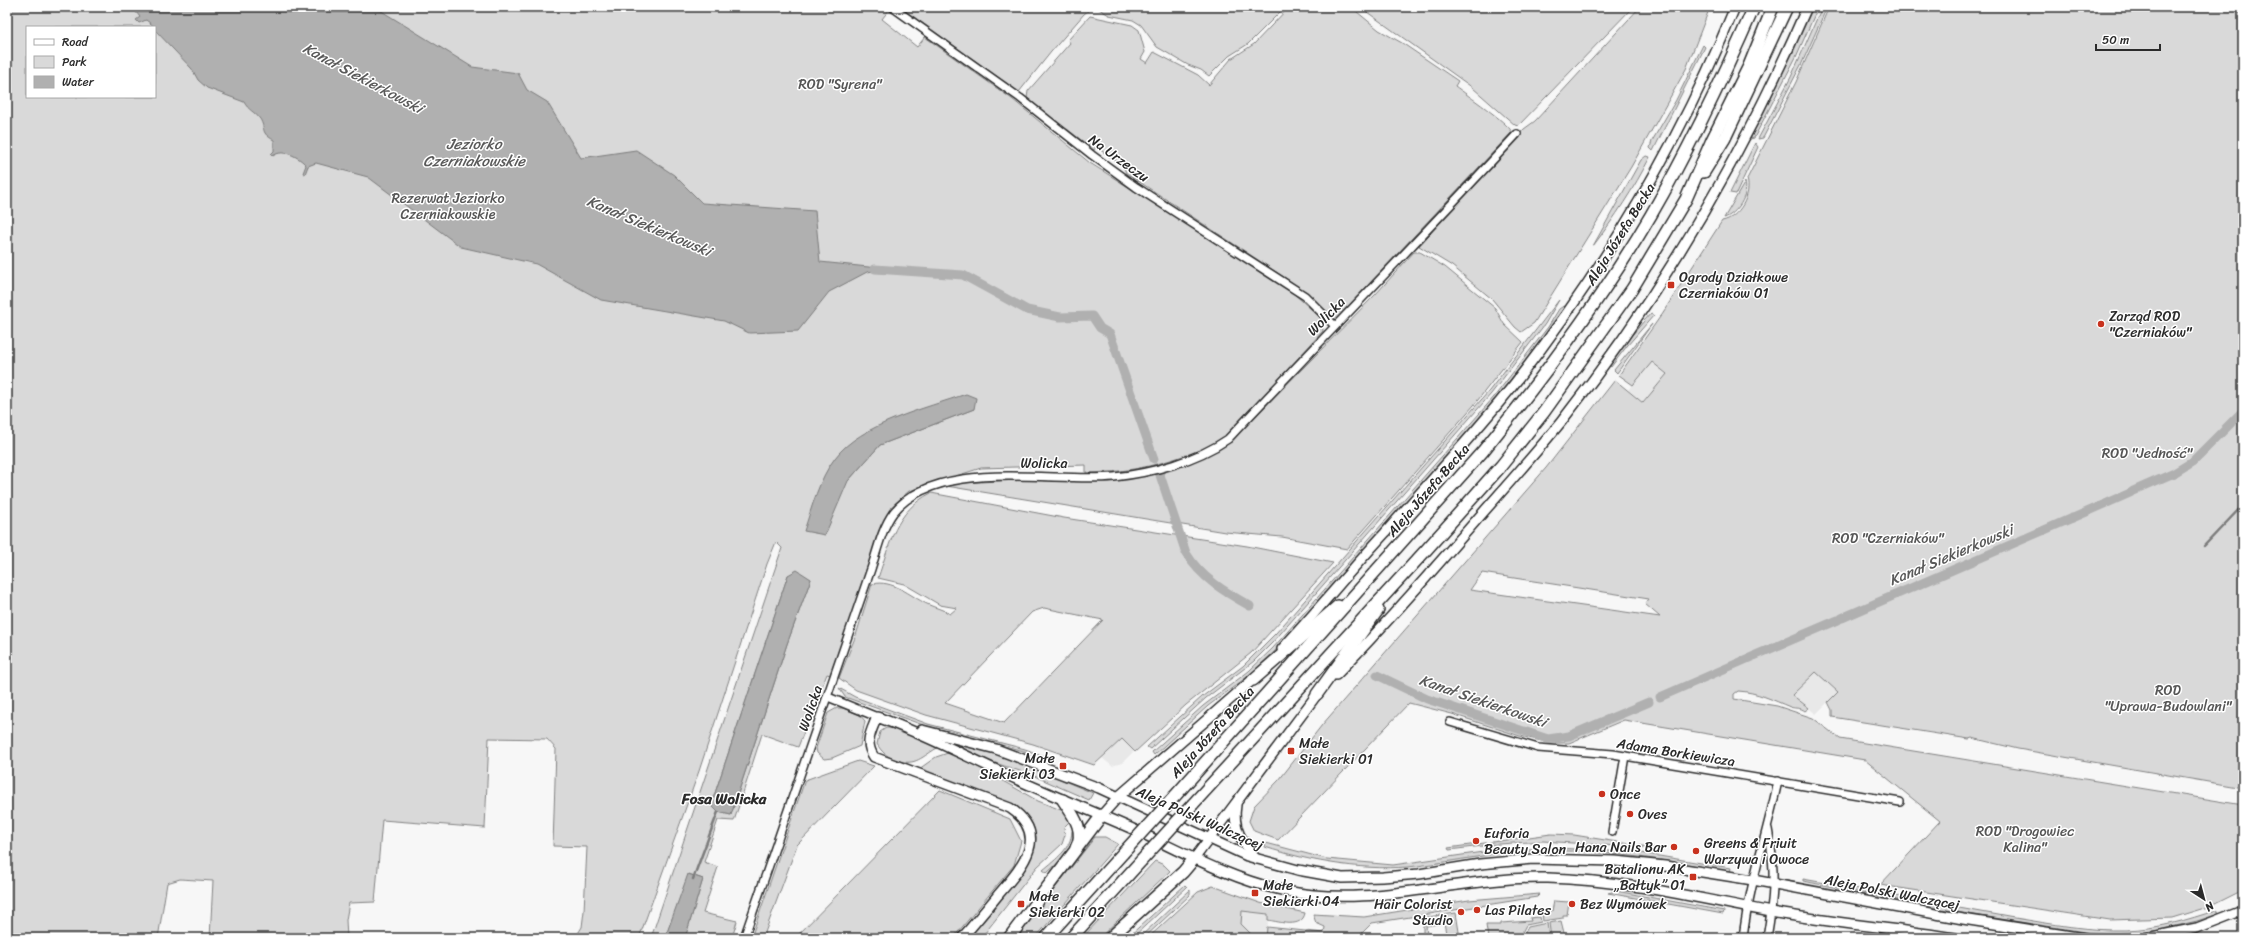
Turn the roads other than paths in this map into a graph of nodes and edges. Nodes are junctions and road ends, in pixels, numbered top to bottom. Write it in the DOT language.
graph roads {
  1 [pos="892,7"];
  2 [pos="1735,7"];
  3 [pos="1754,7"];
  4 [pos="1773,7"];
  5 [pos="1807,7"];
  6 [pos="1787,8"];
  7 [pos="1516,134"];
  8 [pos="1686,199"];
  9 [pos="1334,325"];
  10 [pos="1370,578"];
  11 [pos="1399,580"];
  12 [pos="1253,680"];
  13 [pos="1317,694"];
  14 [pos="828,697"];
  15 [pos="877,717"];
  16 [pos="1450,722"];
  17 [pos="908,728"];
  18 [pos="1625,756"];
  19 [pos="1778,782"];
  20 [pos="1118,797"];
  21 [pos="1063,800"];
  22 [pos="1237,802"];
  23 [pos="1900,802"];
  24 [pos="1102,815"];
  25 [pos="1768,829"];
  26 [pos="1612,832"];
  27 [pos="1209,839"];
  28 [pos="1070,858"];
  29 [pos="1194,859"];
  30 [pos="1256,859"];
  31 [pos="1753,880"];
  32 [pos="1774,884"];
  33 [pos="1748,907"];
  34 [pos="2243,910"];
  35 [pos="1772,912"];
  36 [pos="744,938"];
  37 [pos="962,938"];
  38 [pos="1008,938"];
  39 [pos="1046,938"];
  40 [pos="1071,938"];
  41 [pos="1110,938"];
  42 [pos="1743,938"];
  43 [pos="1768,938"];
  44 [pos="1955,938"];
  45 [pos="2084,938"];
  46 [pos="2147,938"];
  1 -- 9 [label="street, Na Urzeczu"];
  2 -- 12 [label="main road, Aleja Józefa Becka"];
  3 -- 10 [label="main road, Aleja Józefa Becka"];
  4 -- 8 [label="main road"];
  5 -- 13 [label="main road"];
  6 -- 8 [label="main road"];
  7 -- 9 [label="street, Wolicka"];
  8 -- 11 [label="main road"];
  9 -- 14 [label="street, Wolicka"];
  10 -- 12 [label="main road"];
  10 -- 39 [label="main road, Aleja Józefa Becka, bridge"];
  11 -- 13 [label="main road"];
  11 -- 40 [label="main road, bridge"];
  12 -- 20 [label="main road, Aleja Józefa Becka"];
  13 -- 22 [label="main road"];
  14 -- 15 [label="street, Aleja Polski Walczącej"];
  14 -- 36 [label="street, Wolicka"];
  15 -- 17 [label="main road, Aleja Polski Walczącej"];
  15 -- 37 [label="main road"];
  16 -- 18 [label="street, Adama Borkiewicza"];
  17 -- 20 [label="main road, Aleja Polski Walczącej"];
  17 -- 21 [label="main road, Aleja Polski Walczącej"];
  18 -- 19 [label="street, Adama Borkiewicza"];
  18 -- 26 [label="street"];
  19 -- 23 [label="street, Adama Borkiewicza"];
  19 -- 25 [label="street"];
  20 -- 24 [label="main road, Aleja Józefa Becka"];
  20 -- 27 [label="main road, Aleja Polski Walczącej"];
  21 -- 24 [label="main road, Aleja Polski Walczącej"];
  21 -- 28 [label="main road"];
  22 -- 27 [label="main road"];
  22 -- 30 [label="main road"];
  24 -- 28 [label="main road"];
  24 -- 29 [label="main road"];
  25 -- 31 [label="street"];
  25 -- 32 [label="street"];
  27 -- 29 [label="main road"];
  27 -- 30 [label="main road, Aleja Polski Walczącej"];
  28 -- 38 [label="main road"];
  29 -- 33 [label="main road"];
  29 -- 41 [label="main road"];
  30 -- 31 [label="main road, Aleja Polski Walczącej"];
  31 -- 32 [label="main road, Aleja Polski Walczącej"];
  31 -- 33 [label="street"];
  32 -- 35 [label="street"];
  32 -- 45 [label="main road, Aleja Polski Walczącej"];
  33 -- 35 [label="main road"];
  33 -- 42 [label="street"];
  34 -- 46 [label="main road"];
  35 -- 43 [label="street"];
  35 -- 44 [label="main road"];
}
